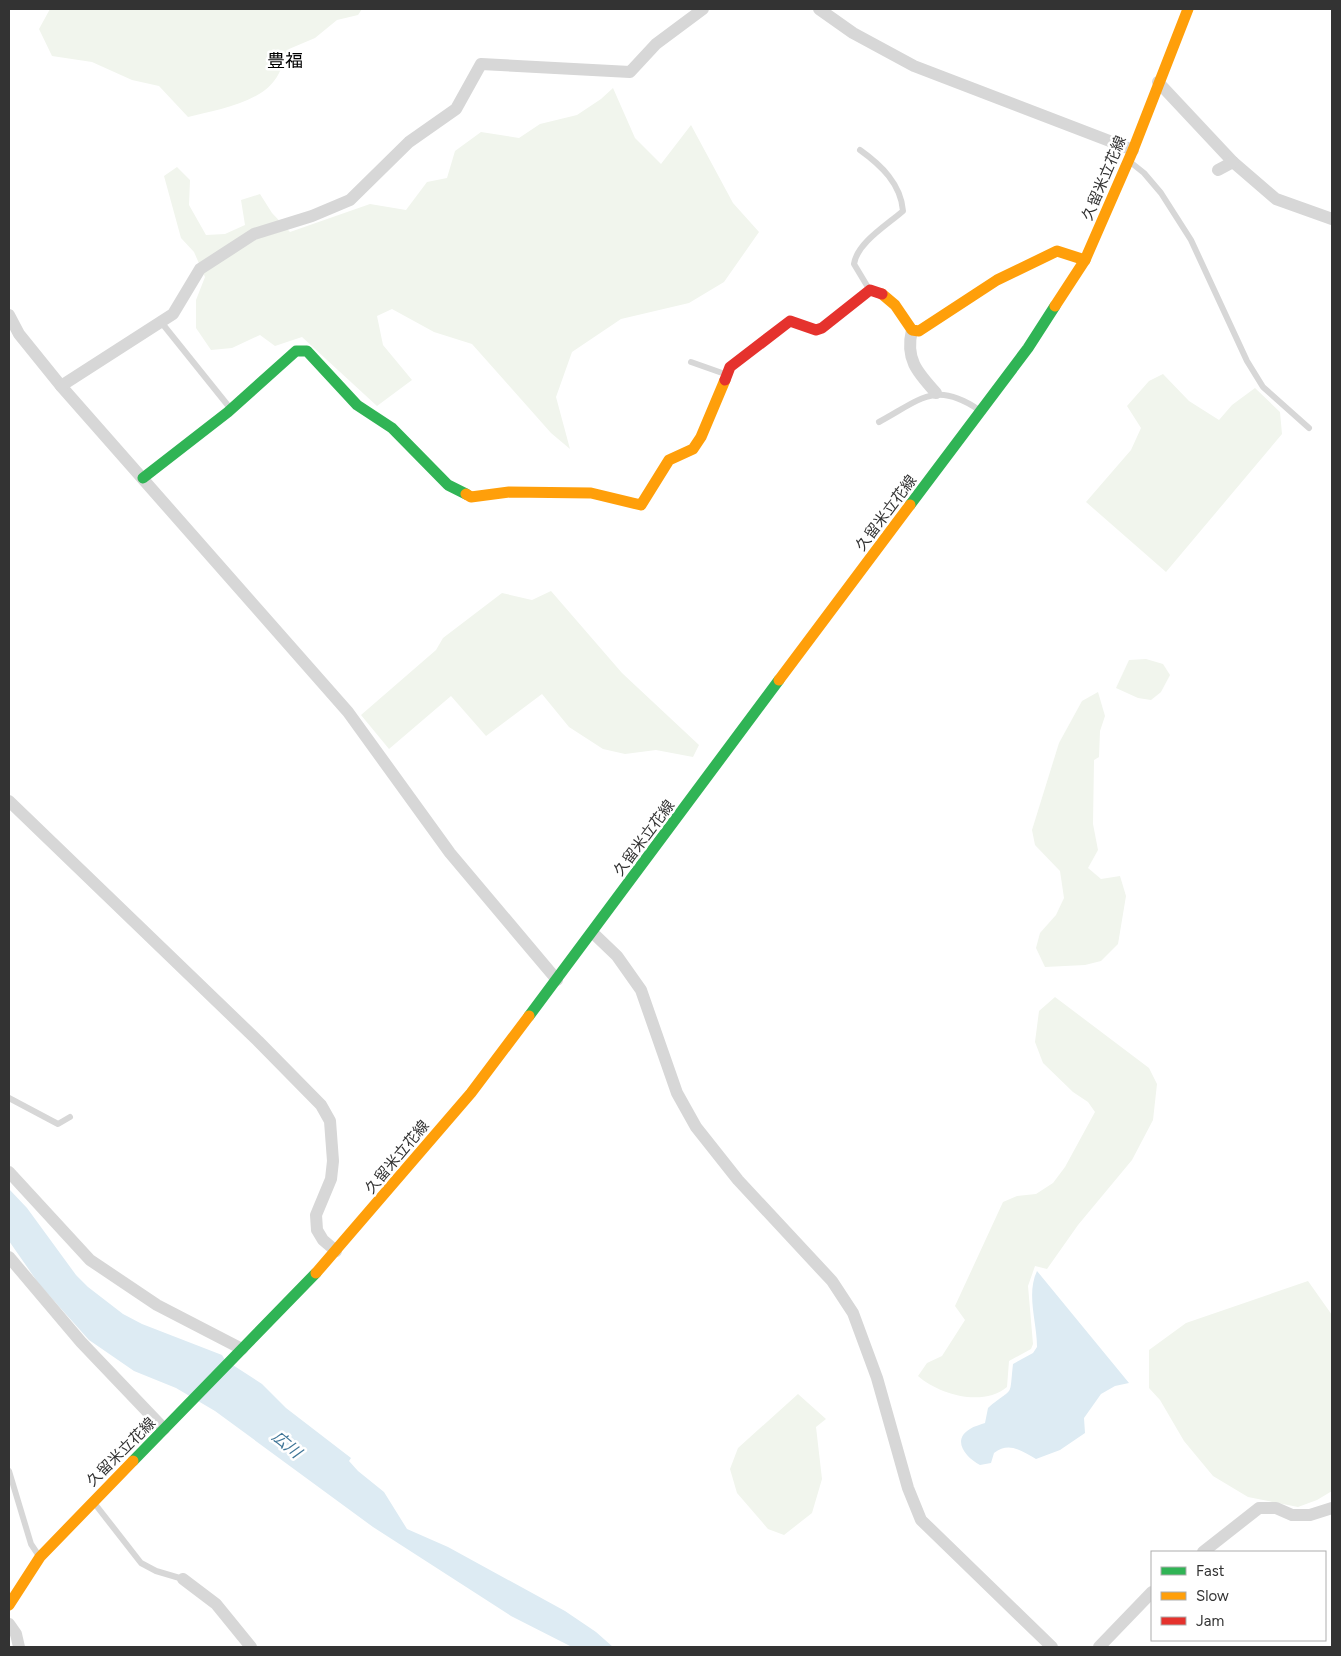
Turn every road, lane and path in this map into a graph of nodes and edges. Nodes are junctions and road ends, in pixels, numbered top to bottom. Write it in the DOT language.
graph roads {
  1 [pos="703,9"];
  2 [pos="819,9"];
  3 [pos="1188,9"];
  4 [pos="1158,82"];
  5 [pos="860,150"];
  6 [pos="1131,155"];
  7 [pos="1233,162"];
  8 [pos="1218,170"];
  9 [pos="1331,217"];
  10 [pos="1085,260"];
  11 [pos="870,290"];
  12 [pos="9,315"];
  13 [pos="161,322"];
  14 [pos="912,330"];
  15 [pos="691,362"];
  16 [pos="726,374"];
  17 [pos="61,386"];
  18 [pos="936,393"];
  19 [pos="231,409"];
  20 [pos="980,412"];
  21 [pos="879,422"];
  22 [pos="1309,428"];
  23 [pos="143,478"];
  24 [pos="9,801"];
  25 [pos="593,932"];
  26 [pos="557,980"];
  27 [pos="9,1098"];
  28 [pos="70,1118"];
  29 [pos="9,1172"];
  30 [pos="336,1251"];
  31 [pos="9,1257"];
  32 [pos="238,1353"];
  33 [pos="164,1429"];
  34 [pos="9,1471"];
  35 [pos="93,1501"];
  36 [pos="1332,1508"];
  37 [pos="1204,1551"];
  38 [pos="40,1557"];
  39 [pos="182,1579"];
  40 [pos="1151,1593"];
  41 [pos="9,1605"];
  42 [pos="9,1624"];
  43 [pos="19,1647"];
  44 [pos="252,1647"];
  45 [pos="1052,1647"];
  46 [pos="1099,1647"];
  1 -- 13 [label="street"];
  2 -- 6 [label="street"];
  3 -- 4 [label="main road, 久留米立花線"];
  4 -- 6 [label="main road, 久留米立花線"];
  4 -- 7 [label="street"];
  5 -- 11 [label="lane"];
  6 -- 10 [label="main road, 久留米立花線"];
  6 -- 22 [label="lane"];
  7 -- 8 [label="street"];
  7 -- 9 [label="street"];
  10 -- 14 [label="main road"];
  10 -- 20 [label="main road, 久留米立花線"];
  11 -- 14 [label="main road"];
  11 -- 16 [label="main road"];
  12 -- 17 [label="street"];
  13 -- 17 [label="street"];
  13 -- 19 [label="lane"];
  14 -- 18 [label="street"];
  15 -- 16 [label="lane"];
  16 -- 19 [label="main road"];
  17 -- 23 [label="street"];
  18 -- 20 [label="lane"];
  18 -- 21 [label="lane"];
  19 -- 23 [label="main road"];
  20 -- 25 [label="main road, 久留米立花線"];
  23 -- 26 [label="street"];
  24 -- 30 [label="street"];
  25 -- 26 [label="main road, 久留米立花線"];
  25 -- 45 [label="street"];
  26 -- 30 [label="main road, 久留米立花線"];
  27 -- 28 [label="lane"];
  29 -- 32 [label="street"];
  30 -- 32 [label="main road, 久留米立花線"];
  31 -- 33 [label="street"];
  32 -- 33 [label="main road, 久留米立花線"];
  33 -- 35 [label="main road, 久留米立花線"];
  34 -- 38 [label="lane"];
  35 -- 38 [label="main road, 久留米立花線"];
  35 -- 39 [label="lane"];
  36 -- 37 [label="street"];
  38 -- 41 [label="main road, 久留米立花線"];
  39 -- 44 [label="street"];
  40 -- 46 [label="street"];
  42 -- 43 [label="street"];
}
